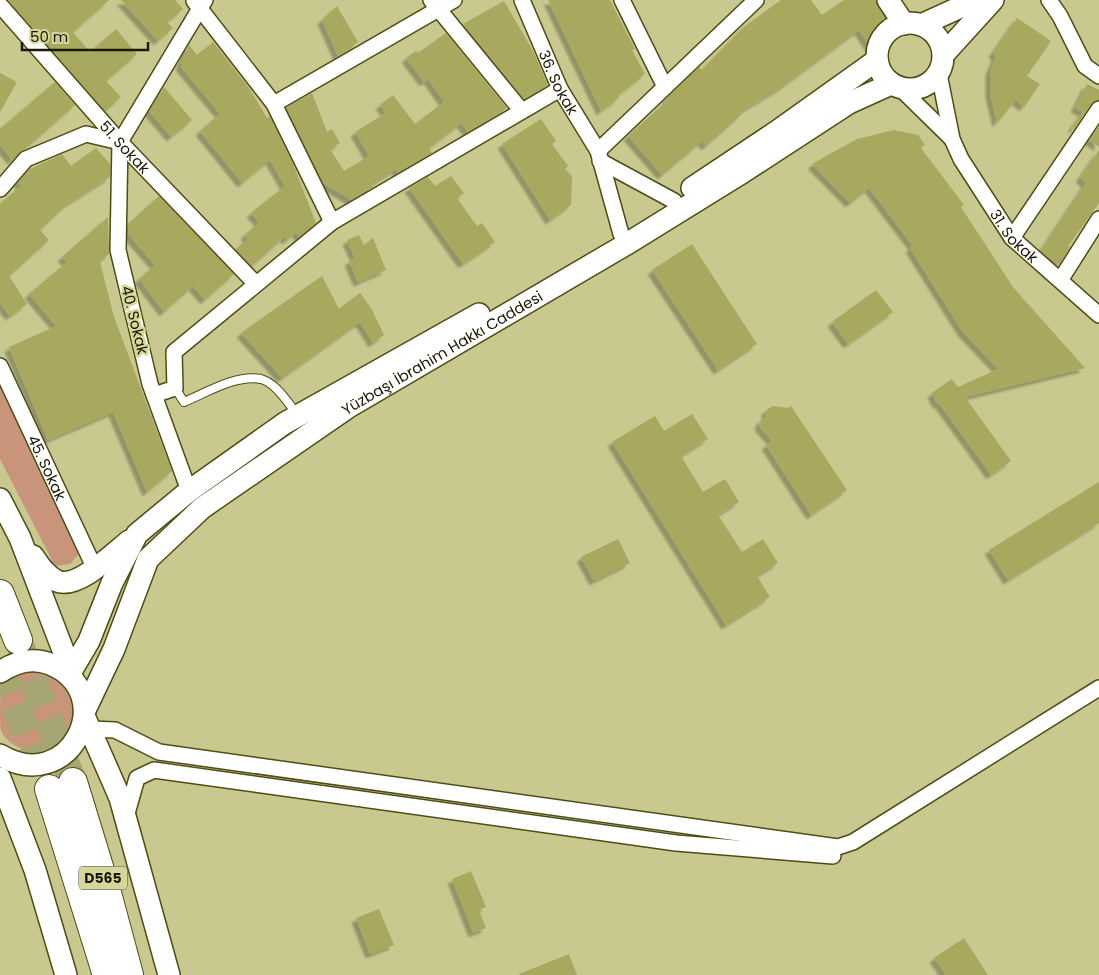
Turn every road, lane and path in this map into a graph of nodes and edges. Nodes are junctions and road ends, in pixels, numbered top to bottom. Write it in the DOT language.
graph roads {
  1 [pos="454,0"];
  2 [pos="522,0"];
  3 [pos="622,0"];
  4 [pos="756,0"];
  5 [pos="888,0"];
  6 [pos="905,0"];
  7 [pos="976,0"];
  8 [pos="993,0"];
  9 [pos="1048,0"];
  10 [pos="199,3"];
  11 [pos="0,5"];
  12 [pos="434,5"];
  13 [pos="915,24"];
  14 [pos="877,60"];
  15 [pos="942,64"];
  16 [pos="1099,76"];
  17 [pos="896,86"];
  18 [pos="665,87"];
  19 [pos="560,89"];
  20 [pos="274,104"];
  21 [pos="1099,109"];
  22 [pos="521,110"];
  23 [pos="952,139"];
  24 [pos="120,142"];
  25 [pos="599,156"];
  26 [pos="0,189"];
  27 [pos="674,201"];
  28 [pos="1099,219"];
  29 [pos="332,222"];
  30 [pos="620,234"];
  31 [pos="1012,238"];
  32 [pos="1061,279"];
  33 [pos="255,283"];
  34 [pos="1099,315"];
  35 [pos="0,366"];
  36 [pos="175,388"];
  37 [pos="154,395"];
  38 [pos="298,416"];
  39 [pos="189,491"];
  40 [pos="0,499"];
  41 [pos="137,534"];
  42 [pos="20,538"];
  43 [pos="96,569"];
  44 [pos="0,594"];
  45 [pos="7,661"];
  46 [pos="69,675"];
  47 [pos="1099,688"];
  48 [pos="1099,698"];
  49 [pos="87,719"];
  50 [pos="0,755"];
  51 [pos="0,778"];
  52 [pos="125,818"];
  53 [pos="66,975"];
  54 [pos="107,975"];
  55 [pos="129,975"];
  56 [pos="169,975"];
  1 -- 12 [label="street"];
  2 -- 19 [label="street, 36. Sokak"];
  3 -- 18 [label="street"];
  4 -- 18 [label="street"];
  5 -- 13 [label="main road"];
  6 -- 13 [label="main road"];
  7 -- 13 [label="main road"];
  8 -- 15 [label="main road, Yüzbaşı İbrahim Hakkı Caddesi"];
  9 -- 16 [label="street"];
  10 -- 20 [label="street"];
  10 -- 24 [label="street"];
  11 -- 24 [label="street, 51. Sokak"];
  12 -- 20 [label="street"];
  12 -- 22 [label="street"];
  13 -- 14 [label="main road"];
  13 -- 15 [label="main road"];
  14 -- 17 [label="main road"];
  14 -- 27 [label="main road, Yüzbaşı İbrahim Hakkı Caddesi"];
  15 -- 17 [label="main road, Yüzbaşı İbrahim Hakkı Caddesi"];
  15 -- 23 [label="street, 31. Sokak"];
  17 -- 23 [label="street, 31. Sokak"];
  17 -- 49 [label="main road, Yüzbaşı İbrahim Hakkı Caddesi"];
  18 -- 25 [label="street"];
  19 -- 22 [label="street"];
  19 -- 25 [label="street, 36. Sokak"];
  20 -- 29 [label="street"];
  21 -- 31 [label="street"];
  22 -- 29 [label="street"];
  23 -- 31 [label="street, 31. Sokak"];
  24 -- 26 [label="street"];
  24 -- 33 [label="street, 51. Sokak"];
  24 -- 37 [label="street, 40. Sokak"];
  25 -- 27 [label="street"];
  25 -- 30 [label="street, 36. Sokak"];
  27 -- 30 [label="main road, Yüzbaşı İbrahim Hakkı Caddesi"];
  28 -- 32 [label="street"];
  29 -- 33 [label="street"];
  30 -- 38 [label="main road, Yüzbaşı İbrahim Hakkı Caddesi"];
  31 -- 32 [label="street, 31. Sokak"];
  32 -- 34 [label="street, 31. Sokak"];
  33 -- 36 [label="street"];
  35 -- 43 [label="street, 45. Sokak"];
  36 -- 37 [label="street"];
  36 -- 38 [label="lane"];
  37 -- 39 [label="street, 40. Sokak"];
  38 -- 39 [label="main road, Yüzbaşı İbrahim Hakkı Caddesi"];
  39 -- 41 [label="main road, Yüzbaşı İbrahim Hakkı Caddesi"];
  40 -- 42 [label="main road"];
  41 -- 43 [label="main road"];
  41 -- 46 [label="main road, Yüzbaşı İbrahim Hakkı Caddesi"];
  42 -- 43 [label="main road"];
  42 -- 46 [label="main road"];
  44 -- 45 [label="highway"];
  45 -- 46 [label="main road"];
  46 -- 49 [label="main road"];
  47 -- 49 [label="street"];
  48 -- 52 [label="street"];
  49 -- 50 [label="main road, Yüzbaşı İbrahim Hakkı Caddesi"];
  49 -- 52 [label="main road"];
  51 -- 53 [label="main road"];
  52 -- 56 [label="main road"];
  54 -- 55 [label="highway, D565"];
}
